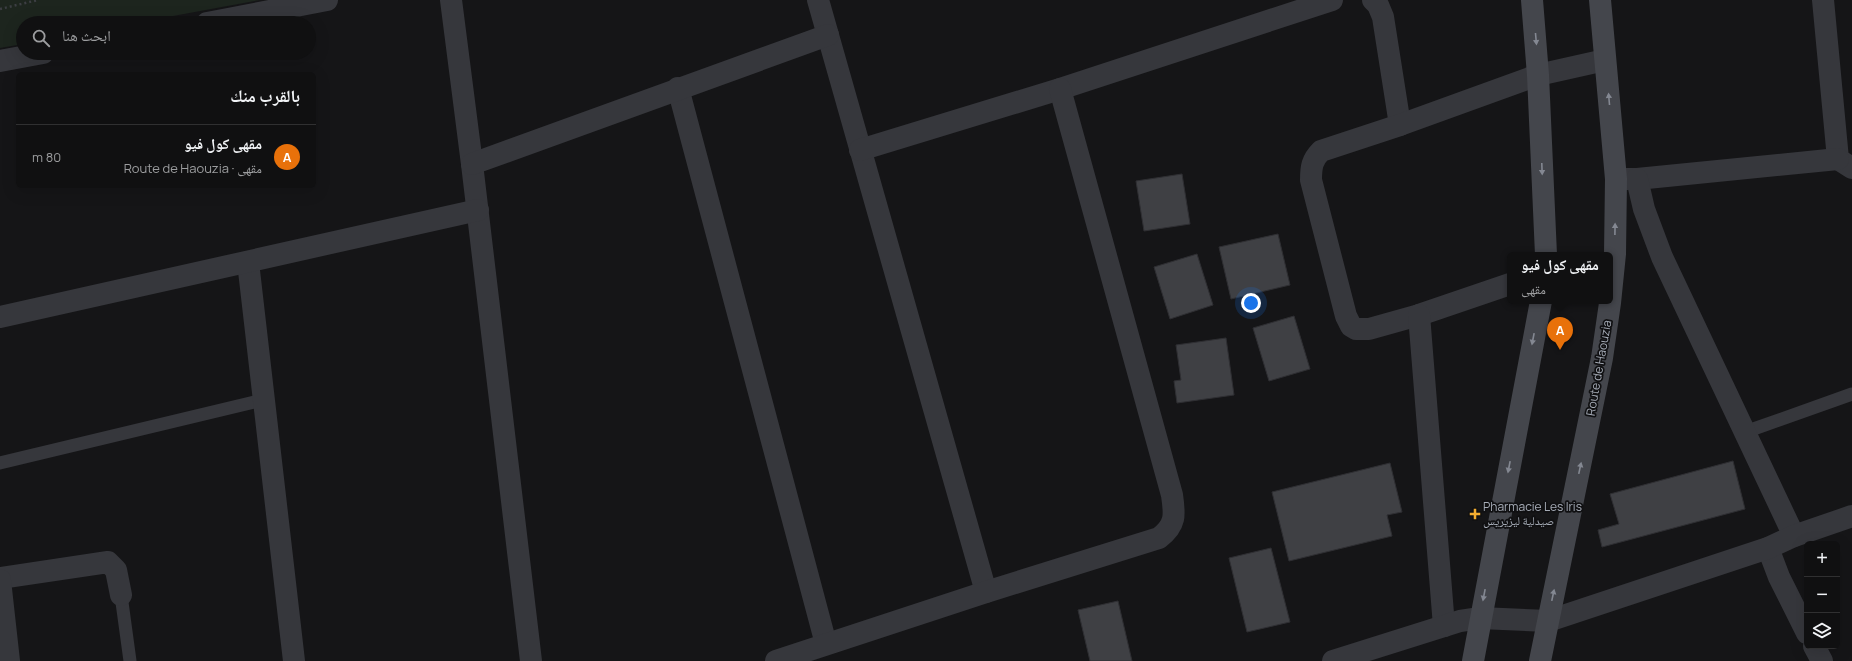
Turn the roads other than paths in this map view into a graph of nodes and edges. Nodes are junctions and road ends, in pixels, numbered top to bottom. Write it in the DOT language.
graph roads {
  1 [pos="327,0"];
  2 [pos="451,0"];
  3 [pos="818,0"];
  4 [pos="1332,0"];
  5 [pos="1373,0"];
  6 [pos="1532,0"];
  7 [pos="1600,0"];
  8 [pos="1823,0"];
  9 [pos="244,16"];
  10 [pos="828,35"];
  11 [pos="16,58"];
  12 [pos="1606,60"];
  13 [pos="0,61"];
  14 [pos="1538,75"];
  15 [pos="678,88"];
  16 [pos="1060,89"];
  17 [pos="1400,125"];
  18 [pos="860,150"];
  19 [pos="472,164"];
  20 [pos="1845,164"];
  21 [pos="1626,179"];
  22 [pos="478,210"];
  23 [pos="1546,252"];
  24 [pos="1613,255"];
  25 [pos="248,262"];
  26 [pos="1507,285"];
  27 [pos="1540,304"];
  28 [pos="1610,304"];
  29 [pos="1419,315"];
  30 [pos="0,317"];
  31 [pos="1852,394"];
  32 [pos="263,400"];
  33 [pos="1745,432"];
  34 [pos="0,463"];
  35 [pos="1852,516"];
  36 [pos="1794,536"];
  37 [pos="1768,548"];
  38 [pos="0,579"];
  39 [pos="986,592"];
  40 [pos="122,595"];
  41 [pos="1480,618"];
  42 [pos="1548,620"];
  43 [pos="1444,626"];
  44 [pos="1804,627"];
  45 [pos="826,644"];
  46 [pos="1816,649"];
  47 [pos="9,661"];
  48 [pos="130,661"];
  49 [pos="294,661"];
  50 [pos="531,661"];
  51 [pos="776,661"];
  52 [pos="1333,661"];
  53 [pos="1473,661"];
  54 [pos="1540,661"];
  55 [pos="1822,661"];
  1 -- 9 [label="street"];
  2 -- 19 [label="street"];
  3 -- 10 [label="street"];
  4 -- 16 [label="street"];
  5 -- 17 [label="street"];
  6 -- 14 [label="street, one-way"];
  7 -- 12 [label="street, Route de Haouzia"];
  8 -- 20 [label="street"];
  10 -- 15 [label="street"];
  10 -- 18 [label="street"];
  11 -- 13 [label="street"];
  12 -- 14 [label="street"];
  21 -- 12 [label="street, Route de Haouzia, one-way"];
  14 -- 17 [label="street"];
  14 -- 23 [label="street, one-way"];
  15 -- 19 [label="street"];
  15 -- 45 [label="street"];
  16 -- 18 [label="street"];
  16 -- 39 [label="street"];
  17 -- 29 [label="street"];
  18 -- 39 [label="street"];
  19 -- 22 [label="street"];
  20 -- 21 [label="street"];
  24 -- 21 [label="street, Route de Haouzia, one-way"];
  21 -- 33 [label="street"];
  22 -- 25 [label="street"];
  22 -- 50 [label="street"];
  25 -- 30 [label="street"];
  25 -- 32 [label="street"];
  26 -- 29 [label="street"];
  27 -- 41 [label="street, one-way"];
  42 -- 28 [label="street, Route de Haouzia, one-way"];
  29 -- 43 [label="street"];
  31 -- 33 [label="lane"];
  32 -- 34 [label="lane"];
  32 -- 49 [label="street"];
  33 -- 36 [label="street"];
  35 -- 36 [label="street"];
  36 -- 37 [label="street"];
  37 -- 42 [label="street"];
  37 -- 44 [label="street"];
  38 -- 40 [label="street"];
  38 -- 47 [label="street"];
  39 -- 45 [label="street"];
  40 -- 48 [label="lane"];
  41 -- 42 [label="street"];
  41 -- 43 [label="street"];
  41 -- 53 [label="street"];
  42 -- 54 [label="street, Route de Haouzia"];
  43 -- 52 [label="street"];
  45 -- 51 [label="street"];
  46 -- 55 [label="street"];
}
